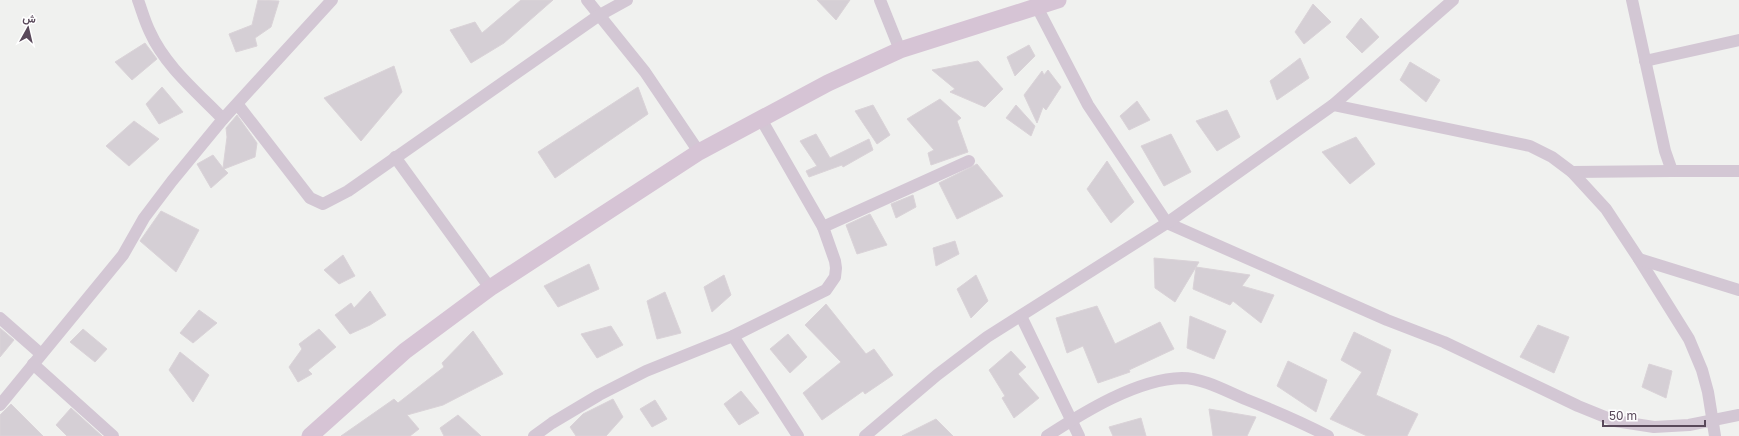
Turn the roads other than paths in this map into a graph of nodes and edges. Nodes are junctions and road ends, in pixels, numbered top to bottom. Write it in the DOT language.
graph roads {
  1 [pos="138,0"];
  2 [pos="332,0"];
  3 [pos="587,0"];
  4 [pos="627,0"];
  5 [pos="880,0"];
  6 [pos="1058,0"];
  7 [pos="1453,0"];
  8 [pos="1632,0"];
  9 [pos="1038,7"];
  10 [pos="598,16"];
  11 [pos="1739,40"];
  12 [pos="900,50"];
  13 [pos="1645,61"];
  14 [pos="238,105"];
  15 [pos="1333,105"];
  16 [pos="223,119"];
  17 [pos="761,119"];
  18 [pos="700,152"];
  19 [pos="395,157"];
  20 [pos="969,161"];
  21 [pos="1672,171"];
  22 [pos="1739,171"];
  23 [pos="1572,172"];
  24 [pos="1167,223"];
  25 [pos="823,227"];
  26 [pos="1640,259"];
  27 [pos="490,288"];
  28 [pos="1739,290"];
  29 [pos="1021,316"];
  30 [pos="0,318"];
  31 [pos="733,336"];
  32 [pos="41,354"];
  33 [pos="33,364"];
  34 [pos="0,405"];
  35 [pos="1739,415"];
  36 [pos="1713,420"];
  37 [pos="1071,421"];
  38 [pos="113,436"];
  39 [pos="310,436"];
  40 [pos="534,436"];
  41 [pos="798,436"];
  42 [pos="865,436"];
  43 [pos="1047,436"];
  44 [pos="1079,436"];
  45 [pos="1328,436"];
  46 [pos="1715,436"];
  1 -- 16 [label="street"];
  2 -- 14 [label="street"];
  3 -- 10 [label="street"];
  4 -- 10 [label="street"];
  5 -- 12 [label="street"];
  6 -- 9 [label="main road"];
  7 -- 15 [label="street"];
  8 -- 13 [label="street"];
  9 -- 12 [label="main road"];
  9 -- 24 [label="street"];
  10 -- 18 [label="street"];
  10 -- 19 [label="street"];
  11 -- 13 [label="street"];
  12 -- 17 [label="main road"];
  13 -- 21 [label="street"];
  14 -- 16 [label="street"];
  14 -- 19 [label="street"];
  15 -- 23 [label="street"];
  15 -- 24 [label="street"];
  16 -- 32 [label="street"];
  17 -- 18 [label="main road"];
  17 -- 25 [label="street"];
  18 -- 27 [label="main road"];
  19 -- 27 [label="street"];
  20 -- 25 [label="street"];
  21 -- 22 [label="street"];
  21 -- 23 [label="street"];
  23 -- 26 [label="street"];
  24 -- 29 [label="street"];
  24 -- 36 [label="street"];
  25 -- 31 [label="street"];
  26 -- 28 [label="street"];
  26 -- 36 [label="street"];
  27 -- 39 [label="main road"];
  29 -- 37 [label="street"];
  29 -- 42 [label="street"];
  30 -- 32 [label="street"];
  31 -- 40 [label="street"];
  31 -- 41 [label="street"];
  32 -- 33 [label="street"];
  33 -- 34 [label="street"];
  33 -- 38 [label="street"];
  35 -- 36 [label="street"];
  36 -- 46 [label="street"];
  37 -- 43 [label="street"];
  37 -- 44 [label="street"];
  37 -- 45 [label="street"];
}
